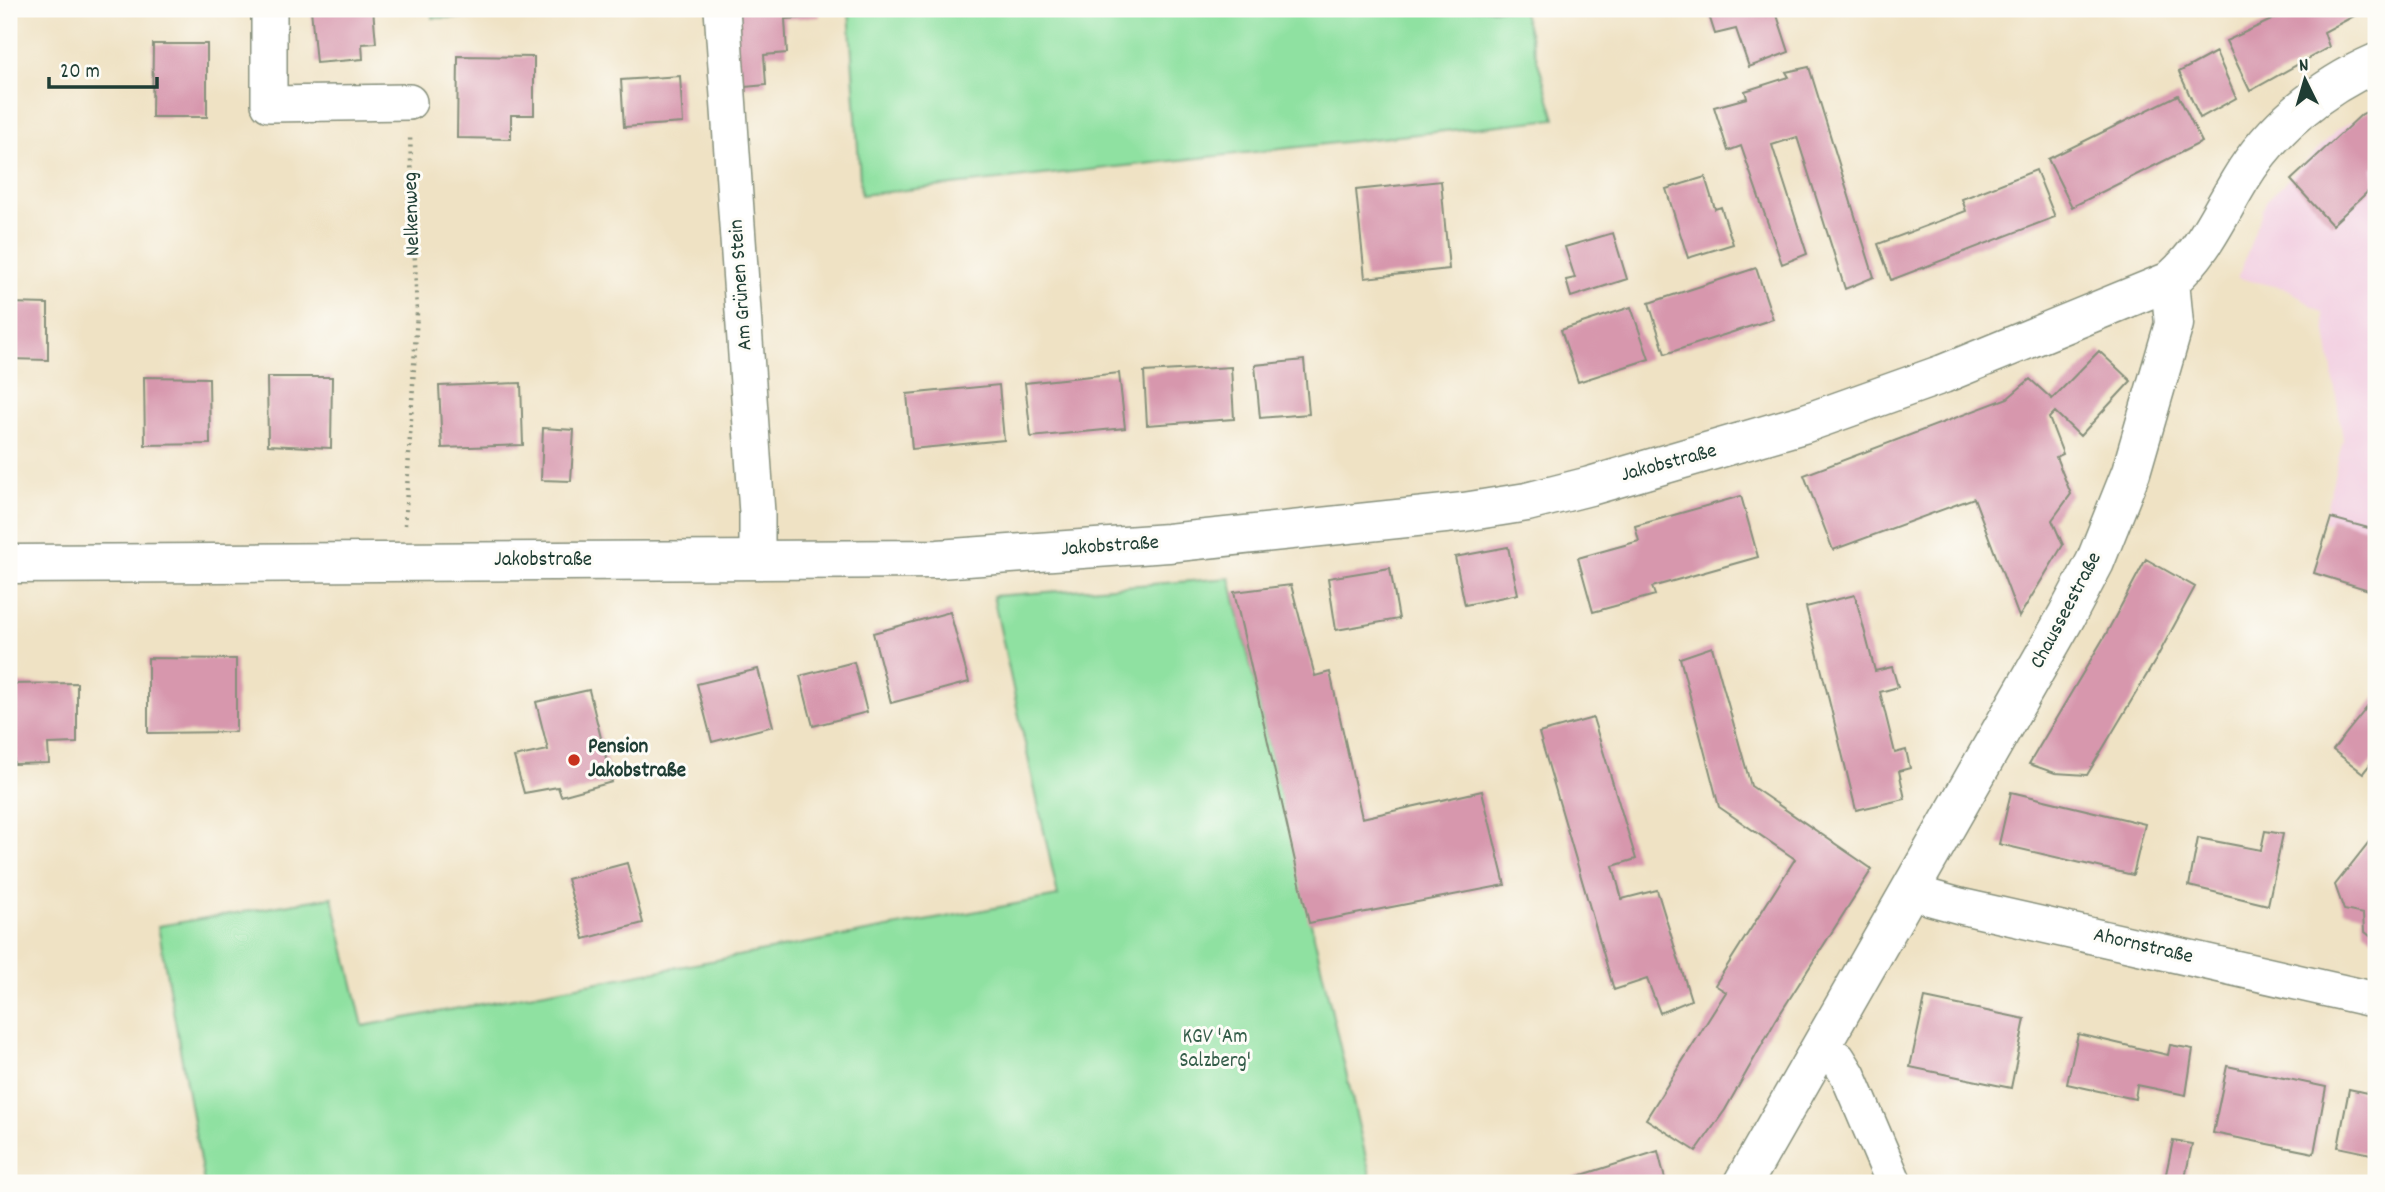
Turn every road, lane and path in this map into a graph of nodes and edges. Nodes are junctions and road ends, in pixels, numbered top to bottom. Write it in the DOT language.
graph roads {
  1 [pos="269,9"];
  2 [pos="722,9"];
  3 [pos="2376,63"];
  4 [pos="409,103"];
  5 [pos="2170,281"];
  6 [pos="404,561"];
  7 [pos="757,561"];
  8 [pos="9,564"];
  9 [pos="1912,888"];
  10 [pos="2376,1000"];
  11 [pos="1821,1048"];
  12 [pos="1743,1183"];
  13 [pos="1894,1183"];
  1 -- 4 [label="street"];
  2 -- 7 [label="street, Am Grünen Stein"];
  3 -- 5 [label="street"];
  4 -- 6 [label="path, Nelkenweg"];
  5 -- 7 [label="street, Jakobstraße"];
  5 -- 9 [label="street, Chausseestraße"];
  6 -- 7 [label="street, Jakobstraße"];
  6 -- 8 [label="street, Jakobstraße"];
  9 -- 10 [label="street, Ahornstraße"];
  9 -- 11 [label="street, Chausseestraße"];
  11 -- 12 [label="street, Chausseestraße"];
  11 -- 13 [label="street"];
}
